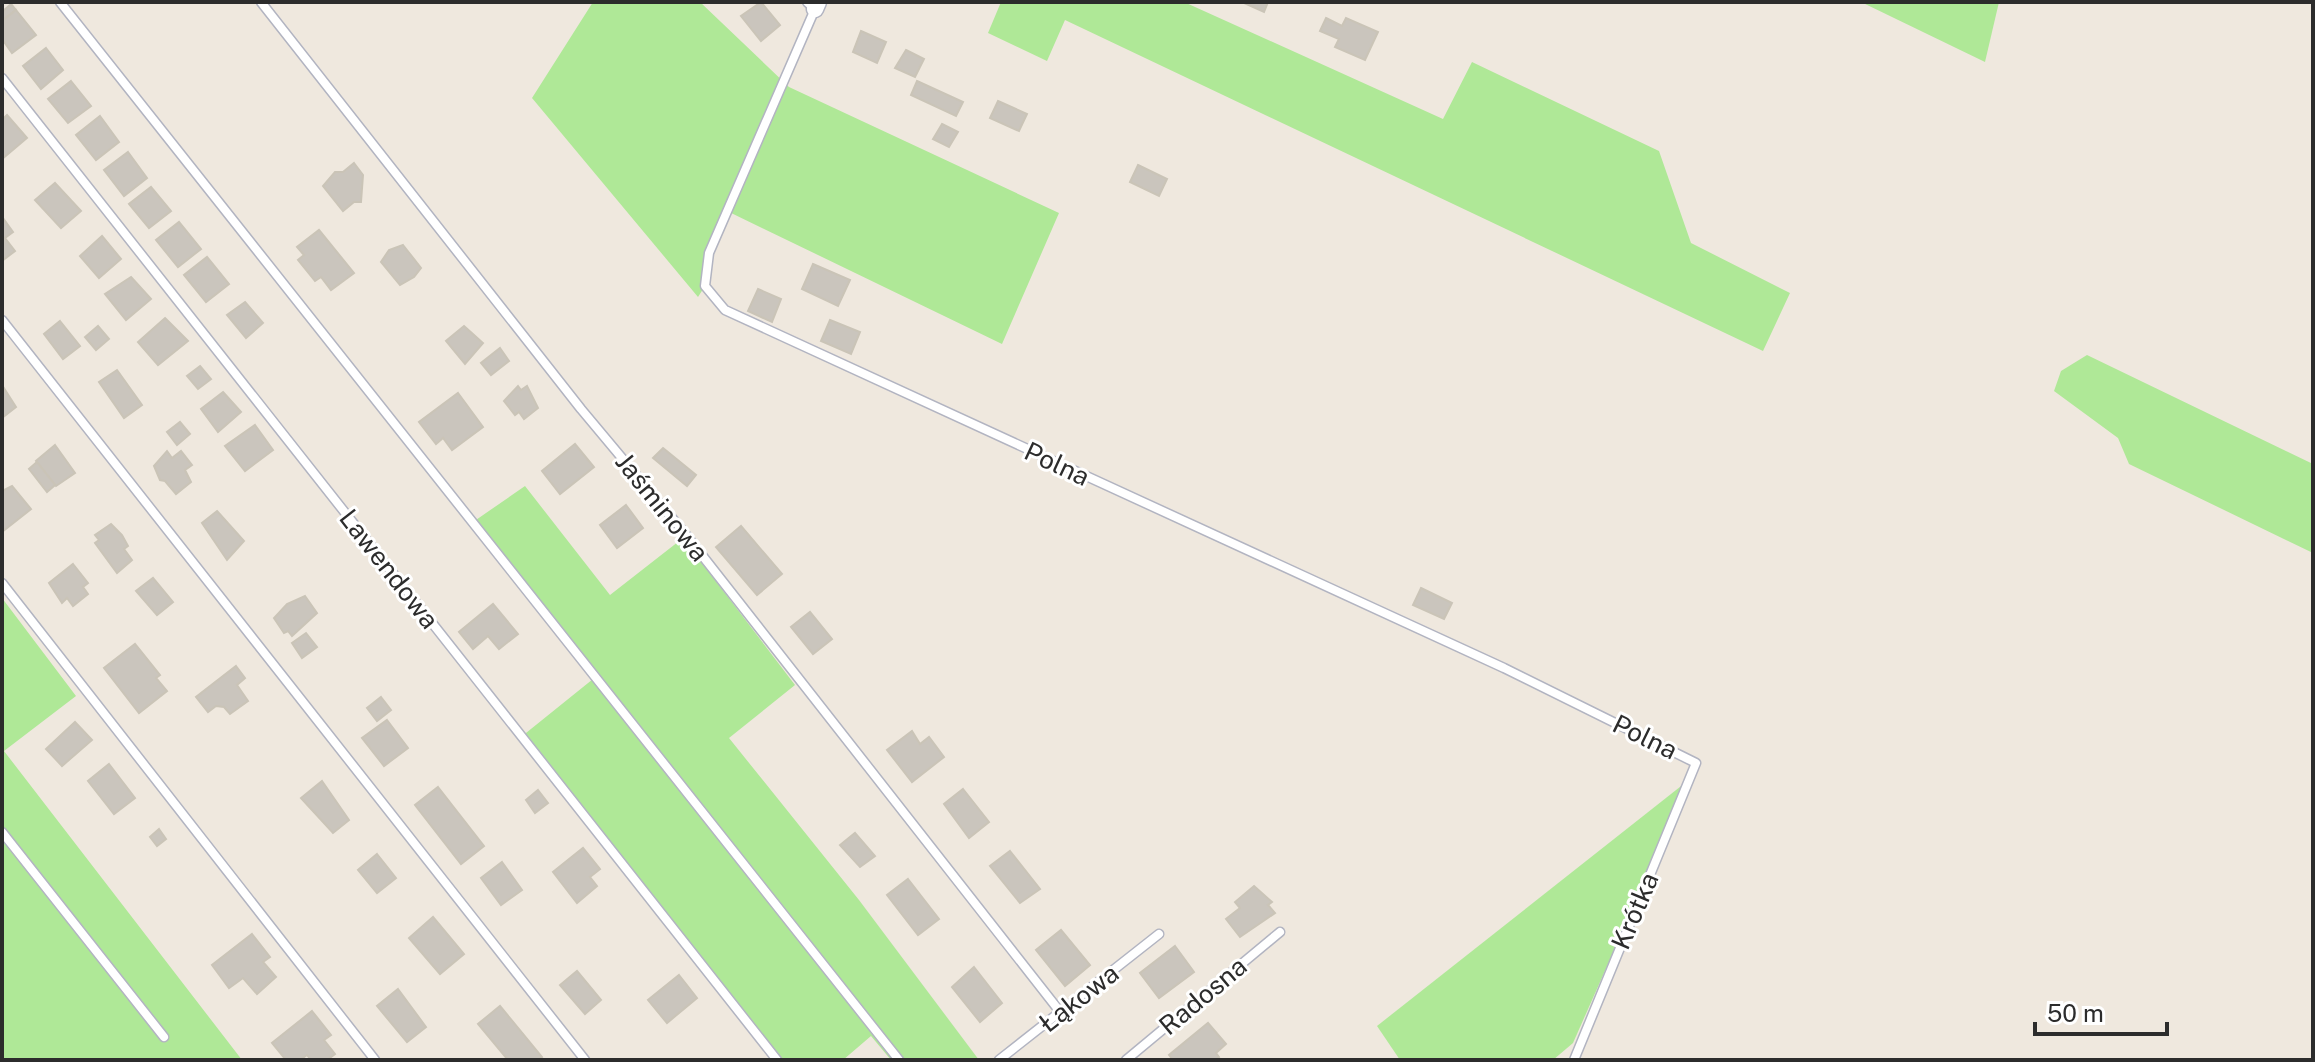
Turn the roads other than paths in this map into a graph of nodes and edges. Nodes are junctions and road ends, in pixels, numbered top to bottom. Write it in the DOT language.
graph roads {
  1 [pos="60,2"];
  2 [pos="261,2"];
  3 [pos="813,4"];
  4 [pos="2,78"];
  5 [pos="2,320"];
  6 [pos="2,583"];
  7 [pos="1696,763"];
  8 [pos="2,832"];
  9 [pos="1280,932"];
  10 [pos="1159,934"];
  11 [pos="1061,1013"];
  12 [pos="164,1037"];
  13 [pos="375,1060"];
  14 [pos="585,1060"];
  15 [pos="777,1060"];
  16 [pos="899,1060"];
  17 [pos="999,1060"];
  18 [pos="1126,1060"];
  19 [pos="1574,1060"];
  1 -- 16 [label="lane"];
  2 -- 11 [label="lane, Jaśminowa"];
  3 -- 7 [label="lane, Polna"];
  4 -- 15 [label="lane, Lawendowa"];
  5 -- 14 [label="lane"];
  6 -- 13 [label="lane"];
  7 -- 19 [label="lane, Krótka"];
  8 -- 12 [label="lane"];
  9 -- 18 [label="lane, Radosna"];
  10 -- 11 [label="lane, Łąkowa"];
  11 -- 17 [label="lane, Łąkowa"];
}
